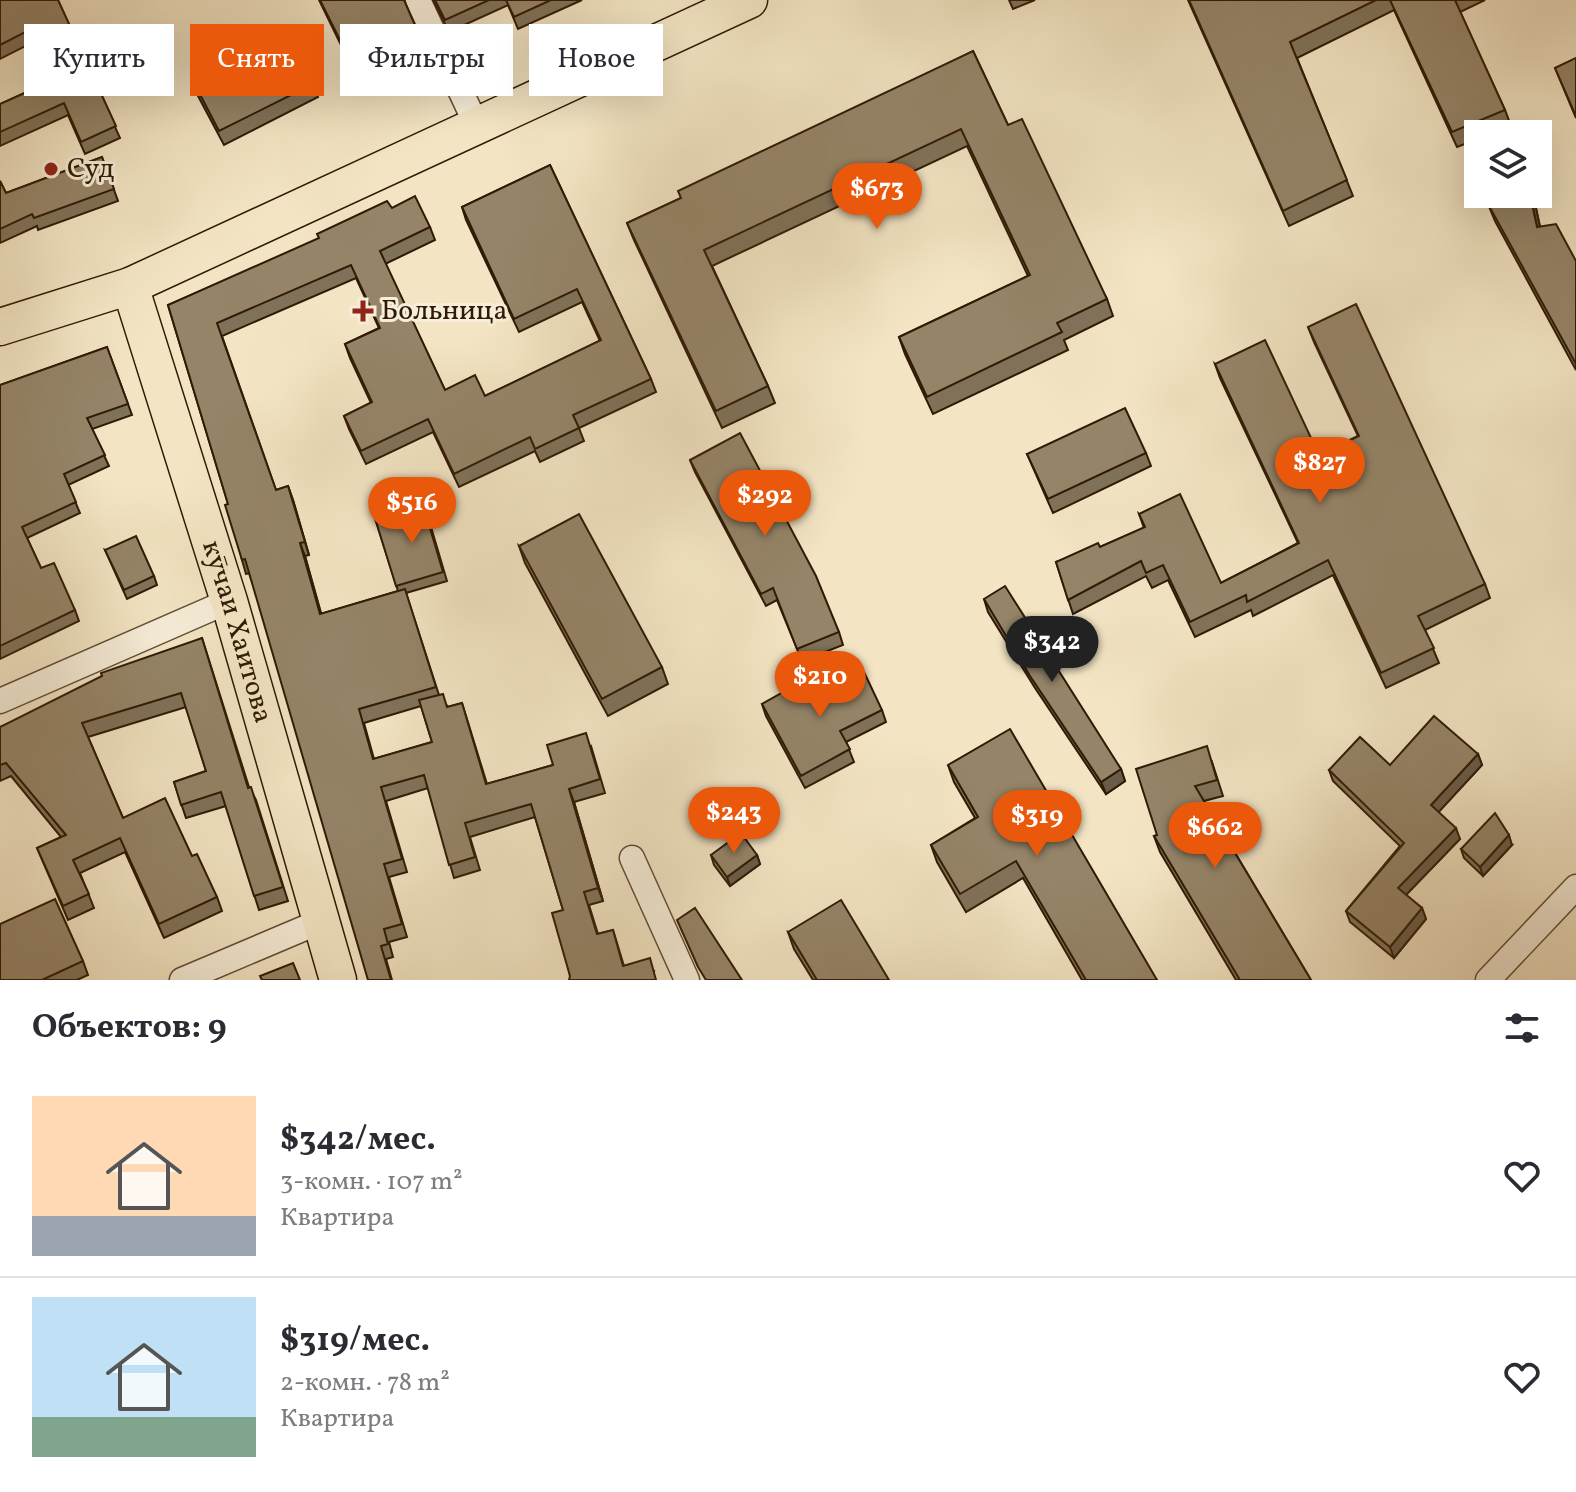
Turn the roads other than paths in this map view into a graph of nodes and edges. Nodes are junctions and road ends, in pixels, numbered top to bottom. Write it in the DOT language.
graph roads {
  1 [pos="418,0"];
  2 [pos="749,0"];
  3 [pos="476,124"];
  4 [pos="130,286"];
  5 [pos="0,327"];
  6 [pos="229,601"];
  7 [pos="0,701"];
  8 [pos="632,858"];
  9 [pos="1576,887"];
  10 [pos="319,922"];
  11 [pos="182,980"];
  12 [pos="338,980"];
  13 [pos="687,980"];
  14 [pos="1488,980"];
  1 -- 3 [label="street"];
  2 -- 3 [label="main road"];
  3 -- 4 [label="main road"];
  4 -- 5 [label="main road"];
  4 -- 6 [label="main road, кӯчаи Хаитова"];
  6 -- 7 [label="street"];
  6 -- 10 [label="main road, кӯчаи Хаитова"];
  8 -- 13 [label="street"];
  9 -- 14 [label="street"];
  10 -- 11 [label="street"];
  10 -- 12 [label="main road, кӯчаи Хаитова"];
}
